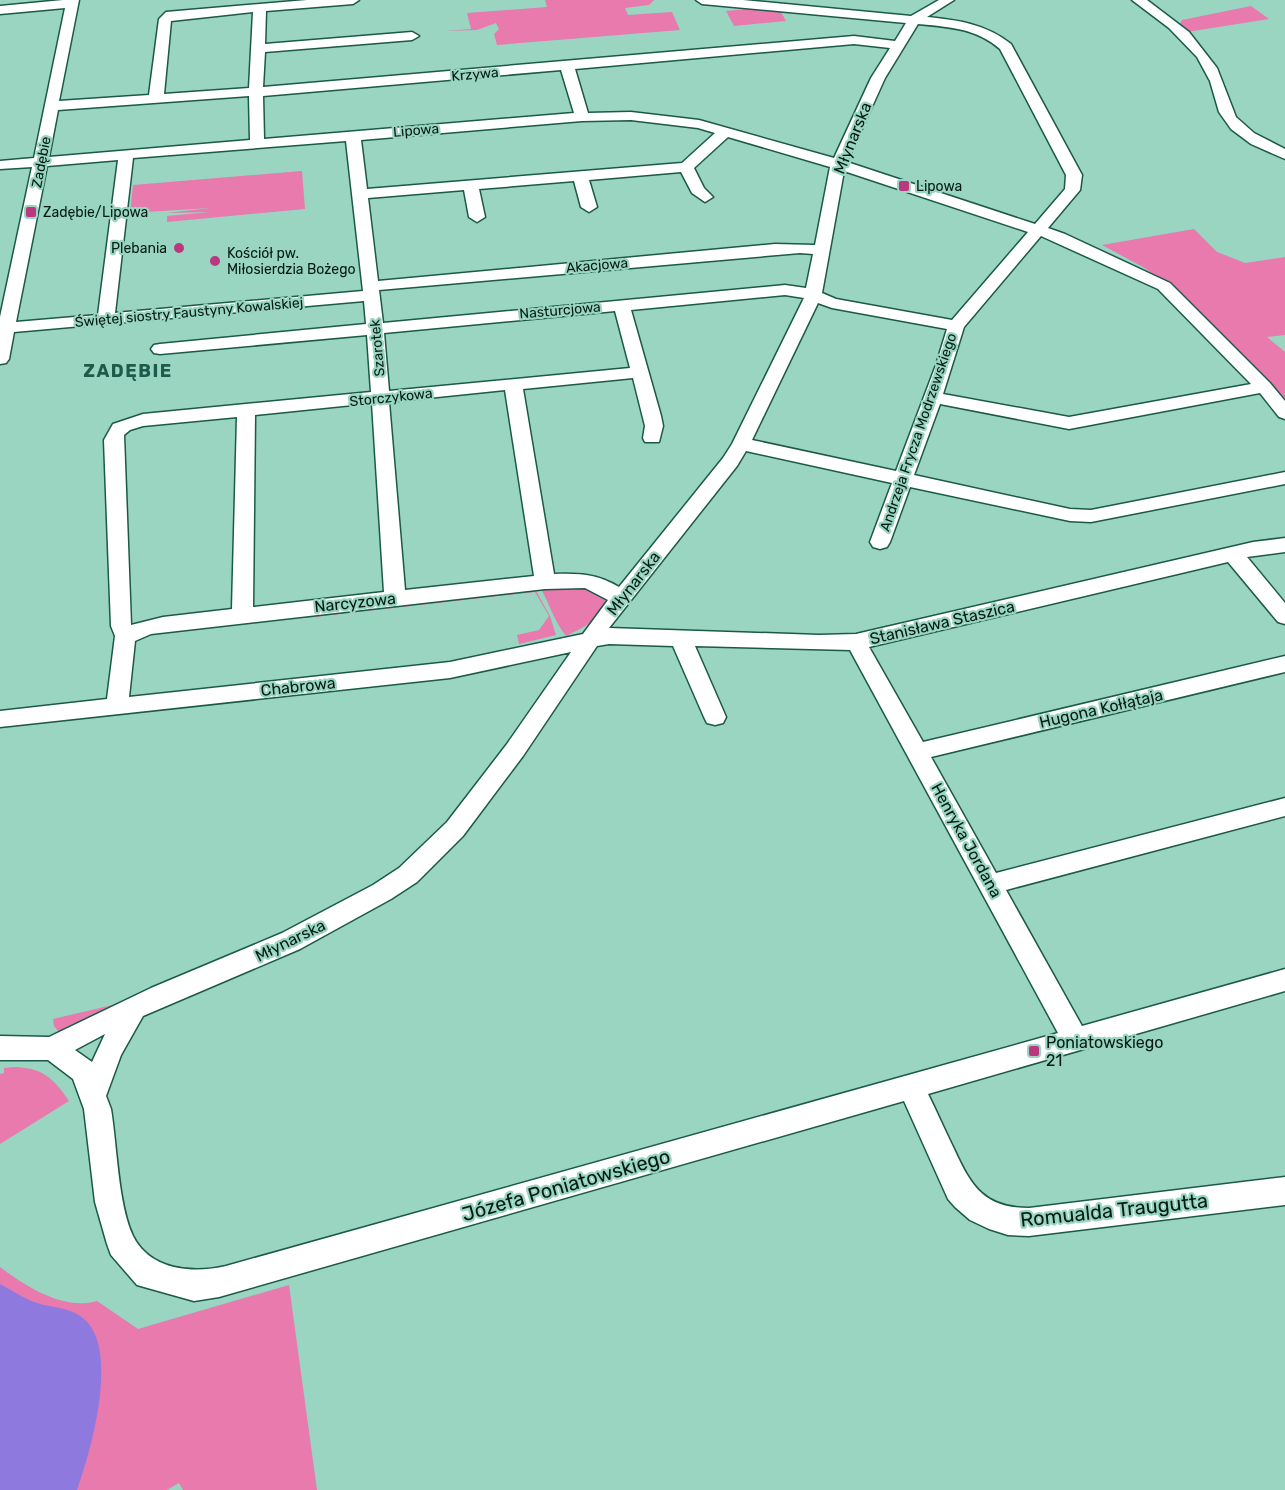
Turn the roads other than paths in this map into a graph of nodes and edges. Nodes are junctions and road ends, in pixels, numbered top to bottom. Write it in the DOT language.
graph roads {
  1 [pos="353,0"];
  2 [pos="702,0"];
  3 [pos="948,0"];
  4 [pos="1138,0"];
  5 [pos="72,2"];
  6 [pos="260,7"];
  7 [pos="0,10"];
  8 [pos="915,19"];
  9 [pos="412,36"];
  10 [pos="897,45"];
  11 [pos="259,48"];
  12 [pos="567,66"];
  13 [pos="256,92"];
  14 [pos="156,99"];
  15 [pos="52,106"];
  16 [pos="582,117"];
  17 [pos="726,131"];
  18 [pos="353,135"];
  19 [pos="257,143"];
  20 [pos="126,154"];
  21 [pos="1285,155"];
  22 [pos="41,161"];
  23 [pos="0,165"];
  24 [pos="838,165"];
  25 [pos="686,167"];
  26 [pos="580,175"];
  27 [pos="471,185"];
  28 [pos="360,194"];
  29 [pos="705,197"];
  30 [pos="589,207"];
  31 [pos="477,217"];
  32 [pos="1036,229"];
  33 [pos="823,251"];
  34 [pos="372,291"];
  35 [pos="813,296"];
  36 [pos="621,304"];
  37 [pos="106,319"];
  38 [pos="956,326"];
  39 [pos="6,328"];
  40 [pos="375,328"];
  41 [pos="160,349"];
  42 [pos="0,359"];
  43 [pos="639,372"];
  44 [pos="513,384"];
  45 [pos="1264,387"];
  46 [pos="933,397"];
  47 [pos="381,398"];
  48 [pos="246,411"];
  49 [pos="1285,413"];
  50 [pos="652,438"];
  51 [pos="741,444"];
  52 [pos="904,478"];
  53 [pos="1285,478"];
  54 [pos="880,542"];
  55 [pos="1285,545"];
  56 [pos="1233,554"];
  57 [pos="641,572"];
  58 [pos="586,579"];
  59 [pos="545,582"];
  60 [pos="395,597"];
  61 [pos="620,598"];
  62 [pos="242,615"];
  63 [pos="1285,617"];
  64 [pos="126,636"];
  65 [pos="593,638"];
  66 [pos="681,639"];
  67 [pos="856,642"];
  68 [pos="1285,664"];
  69 [pos="117,706"];
  70 [pos="715,717"];
  71 [pos="0,719"];
  72 [pos="917,752"];
  73 [pos="1285,807"];
  74 [pos="991,884"];
  75 [pos="1285,980"];
  76 [pos="131,1009"];
  77 [pos="1076,1040"];
  78 [pos="0,1048"];
  79 [pos="53,1048"];
  80 [pos="911,1087"];
  81 [pos="94,1093"];
  82 [pos="1285,1191"];
  1 -- 6 [label="street"];
  2 -- 8 [label="street, Andrzeja Frycza Modrzewskiego"];
  3 -- 8 [label="street, Młynarska"];
  4 -- 21 [label="street"];
  5 -- 7 [label="street"];
  5 -- 15 [label="street, Zadębie"];
  6 -- 11 [label="street"];
  6 -- 14 [label="street"];
  8 -- 10 [label="street, Młynarska"];
  8 -- 32 [label="street, Andrzeja Frycza Modrzewskiego"];
  9 -- 11 [label="street"];
  10 -- 12 [label="street, Krzywa"];
  10 -- 24 [label="street, Młynarska"];
  11 -- 13 [label="street"];
  12 -- 13 [label="street, Krzywa"];
  12 -- 16 [label="street"];
  13 -- 14 [label="street, Krzywa"];
  13 -- 19 [label="street"];
  14 -- 15 [label="street, Krzywa"];
  15 -- 22 [label="street, Zadębie"];
  16 -- 17 [label="street, Lipowa"];
  16 -- 18 [label="street, Lipowa"];
  17 -- 24 [label="street, Lipowa"];
  17 -- 25 [label="street"];
  18 -- 19 [label="street, Lipowa"];
  18 -- 28 [label="street, Szarotek"];
  19 -- 20 [label="street, Lipowa"];
  20 -- 22 [label="street, Lipowa"];
  20 -- 37 [label="street"];
  22 -- 23 [label="street, Lipowa"];
  22 -- 39 [label="street, Zadębie"];
  24 -- 32 [label="street, Lipowa"];
  24 -- 33 [label="street, Młynarska"];
  25 -- 26 [label="street"];
  25 -- 29 [label="street"];
  26 -- 27 [label="street"];
  26 -- 30 [label="street"];
  27 -- 28 [label="street"];
  27 -- 31 [label="street"];
  28 -- 34 [label="street, Szarotek"];
  32 -- 38 [label="street, Andrzeja Frycza Modrzewskiego"];
  32 -- 45 [label="street, Lipowa"];
  33 -- 34 [label="street, Akacjowa"];
  33 -- 35 [label="street, Młynarska"];
  34 -- 37 [label="street, Świętej siostry Faustyny Kowalskiej"];
  34 -- 40 [label="street, Szarotek"];
  35 -- 36 [label="street, Nasturcjowa"];
  35 -- 38 [label="street, Nasturcjowa"];
  35 -- 51 [label="street, Młynarska"];
  36 -- 40 [label="street, Nasturcjowa"];
  36 -- 43 [label="street"];
  37 -- 39 [label="street, Świętej siostry Faustyny Kowalskiej"];
  38 -- 46 [label="street, Andrzeja Frycza Modrzewskiego"];
  39 -- 42 [label="street, Zadębie"];
  40 -- 41 [label="street, Nasturcjowa"];
  40 -- 47 [label="street, Szarotek"];
  43 -- 44 [label="street, Storczykowa"];
  43 -- 50 [label="street"];
  44 -- 47 [label="street, Storczykowa"];
  44 -- 59 [label="street"];
  45 -- 46 [label="street"];
  45 -- 49 [label="street, Lipowa"];
  46 -- 52 [label="street, Andrzeja Frycza Modrzewskiego"];
  47 -- 48 [label="street, Storczykowa"];
  47 -- 60 [label="street, Szarotek"];
  48 -- 62 [label="street"];
  48 -- 64 [label="street, Storczykowa"];
  51 -- 52 [label="street"];
  51 -- 57 [label="street, Młynarska"];
  52 -- 53 [label="street"];
  52 -- 54 [label="street, Andrzeja Frycza Modrzewskiego"];
  55 -- 56 [label="street, Stanisława Staszica"];
  56 -- 63 [label="street"];
  56 -- 67 [label="street, Stanisława Staszica"];
  57 -- 58 [label="street, Narcyzowa"];
  57 -- 61 [label="street, Młynarska"];
  58 -- 59 [label="street, Narcyzowa"];
  58 -- 61 [label="street"];
  59 -- 60 [label="street, Narcyzowa"];
  60 -- 62 [label="street, Narcyzowa"];
  61 -- 65 [label="street, Młynarska"];
  62 -- 64 [label="street, Narcyzowa"];
  64 -- 69 [label="street"];
  65 -- 66 [label="street, Stanisława Staszica"];
  65 -- 69 [label="street, Chabrowa"];
  65 -- 76 [label="street, Młynarska"];
  66 -- 67 [label="street, Stanisława Staszica"];
  66 -- 70 [label="street"];
  67 -- 72 [label="street, Henryka Jordana"];
  68 -- 72 [label="street, Hugona Kołłątaja"];
  69 -- 71 [label="street, Chabrowa"];
  72 -- 74 [label="street, Henryka Jordana"];
  73 -- 74 [label="street"];
  74 -- 77 [label="street, Henryka Jordana"];
  75 -- 77 [label="street, Józefa Poniatowskiego"];
  76 -- 79 [label="street, Młynarska"];
  76 -- 81 [label="street"];
  77 -- 80 [label="street, Józefa Poniatowskiego"];
  78 -- 79 [label="street, Józefa Poniatowskiego"];
  79 -- 81 [label="street, Józefa Poniatowskiego"];
  80 -- 81 [label="street, Józefa Poniatowskiego"];
  80 -- 82 [label="street, Romualda Traugutta"];
}
